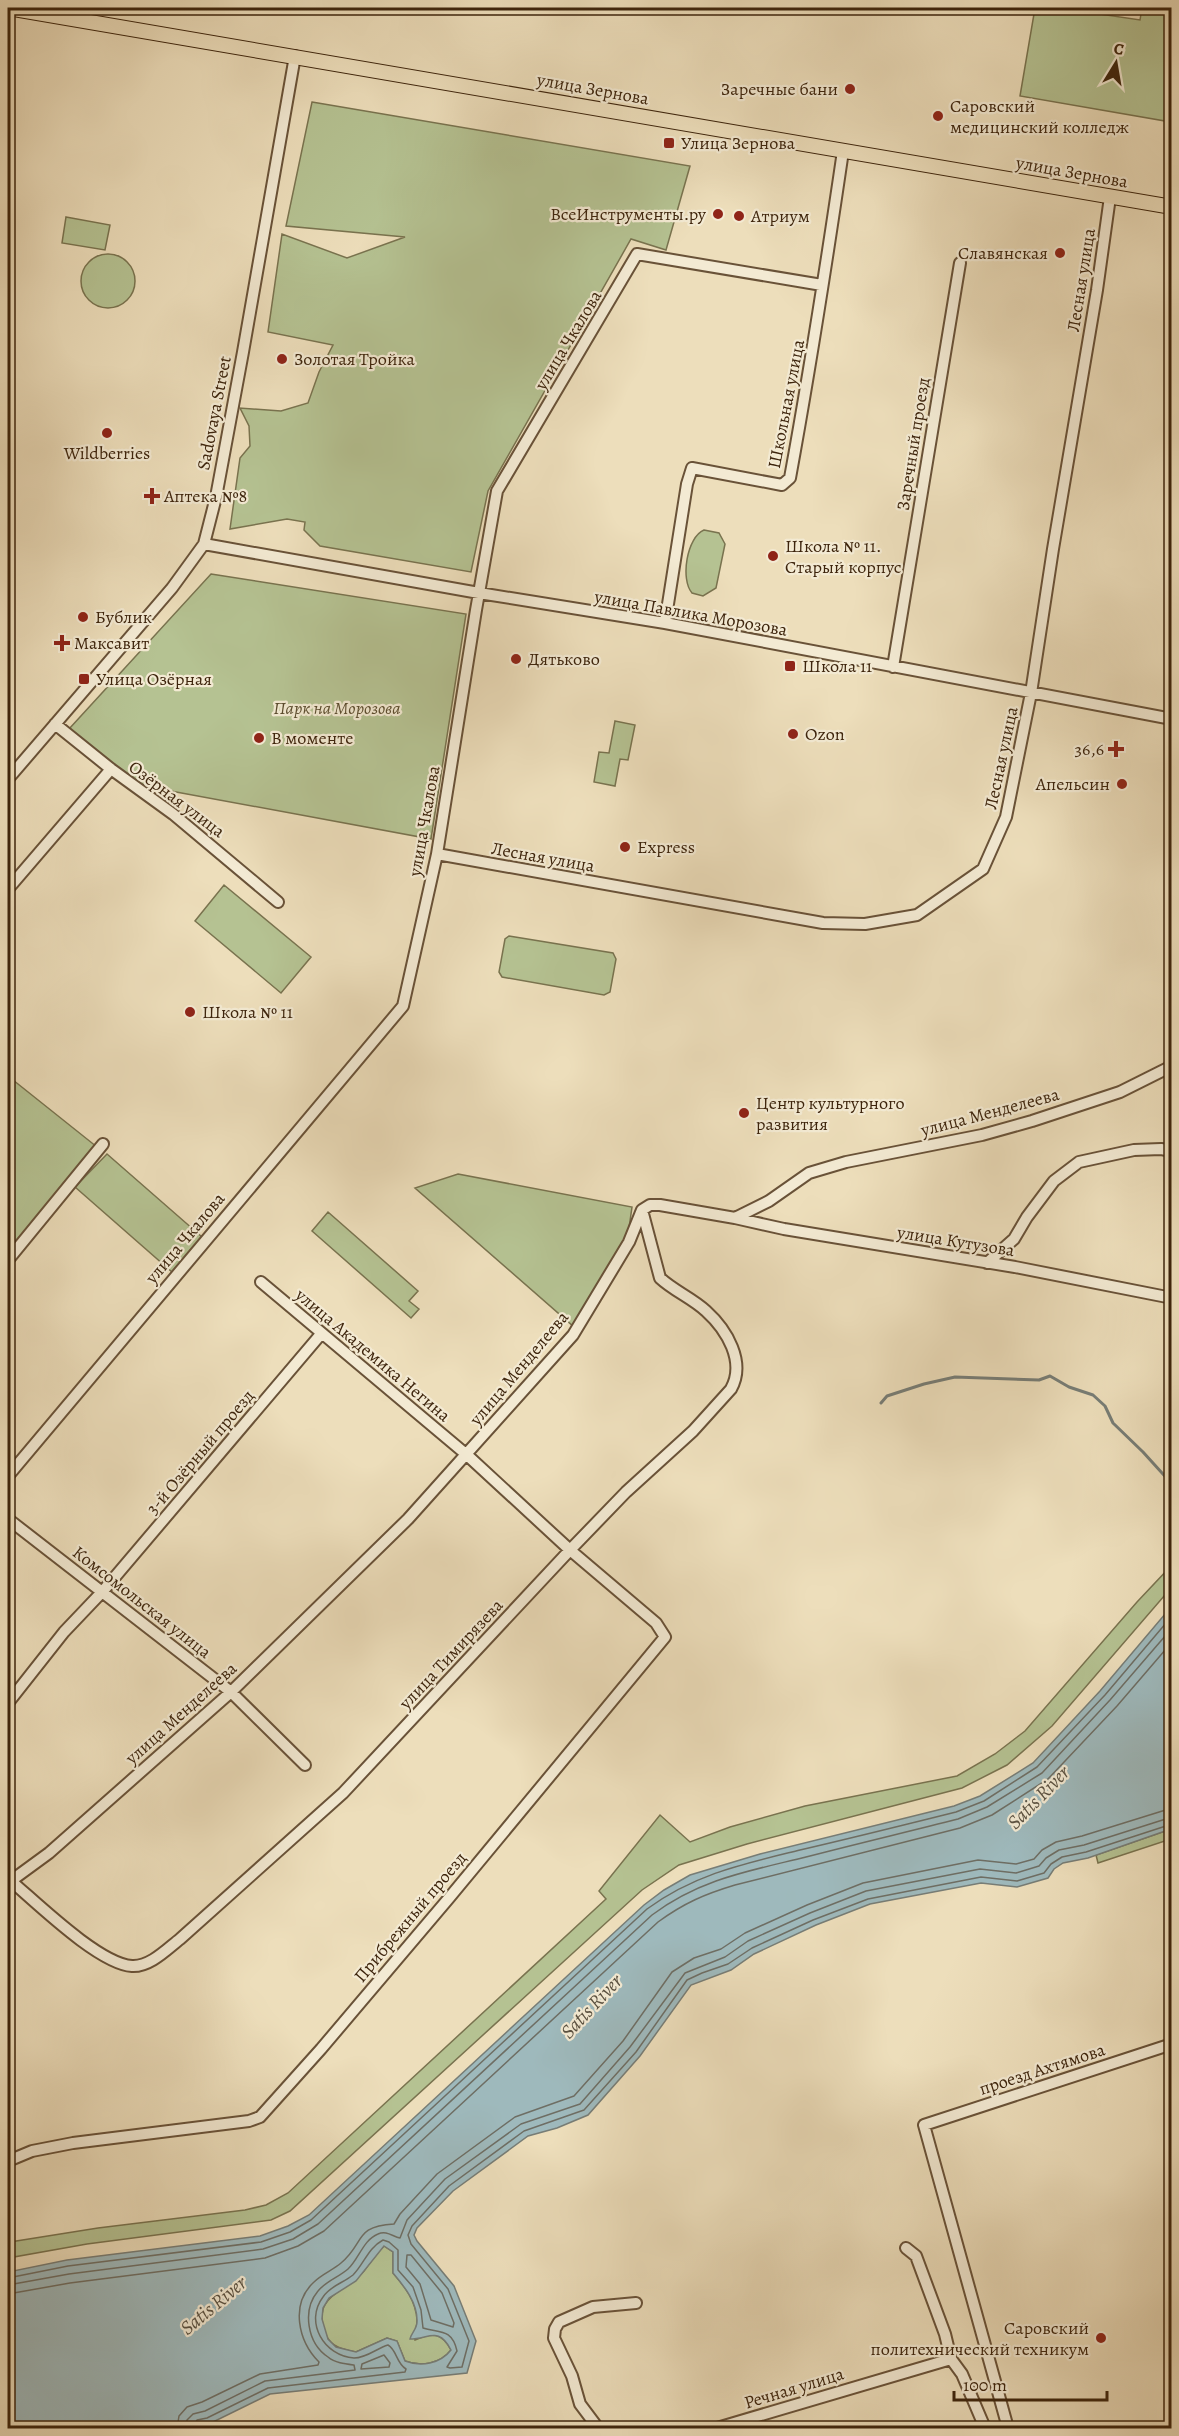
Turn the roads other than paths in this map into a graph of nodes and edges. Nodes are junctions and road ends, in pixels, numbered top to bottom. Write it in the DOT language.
graph roads {
  1 [pos="8,8"];
  2 [pos="295,56"];
  3 [pos="843,151"];
  4 [pos="1110,197"];
  5 [pos="1172,207"];
  6 [pos="960,263"];
  7 [pos="822,285"];
  8 [pos="204,544"];
  9 [pos="479,593"];
  10 [pos="665,623"];
  11 [pos="893,667"];
  12 [pos="1031,693"];
  13 [pos="1172,719"];
  14 [pos="55,724"];
  15 [pos="111,769"];
  16 [pos="8,779"];
  17 [pos="437,854"];
  18 [pos="8,889"];
  19 [pos="278,902"];
  20 [pos="1172,1066"];
  21 [pos="104,1144"];
  22 [pos="1172,1151"];
  23 [pos="642,1210"];
  24 [pos="735,1218"];
  25 [pos="8,1260"];
  26 [pos="987,1263"];
  27 [pos="261,1282"];
  28 [pos="1172,1298"];
  29 [pos="321,1334"];
  30 [pos="467,1455"];
  31 [pos="8,1476"];
  32 [pos="8,1519"];
  33 [pos="570,1550"];
  34 [pos="103,1591"];
  35 [pos="231,1692"];
  36 [pos="8,1703"];
  37 [pos="305,1765"];
  38 [pos="9,1882"];
  39 [pos="1172,2043"];
  40 [pos="8,2161"];
  41 [pos="906,2248"];
  42 [pos="636,2303"];
  43 [pos="951,2359"];
  44 [pos="598,2428"];
  45 [pos="717,2428"];
  46 [pos="986,2428"];
  47 [pos="1008,2428"];
  1 -- 2 [label="main road, улица Зернова"];
  2 -- 3 [label="main road, улица Зернова"];
  2 -- 8 [label="street, Sadovaya Street"];
  3 -- 4 [label="main road, улица Зернова"];
  3 -- 7 [label="street, Школьная улица"];
  4 -- 5 [label="main road, улица Зернова"];
  4 -- 12 [label="street, Лесная улица"];
  6 -- 11 [label="street, Заречный проезд"];
  7 -- 9 [label="street, улица Чкалова"];
  7 -- 10 [label="street, Школьная улица"];
  8 -- 9 [label="street, улица Павлика Морозова"];
  8 -- 14 [label="street, Sadovaya Street"];
  9 -- 10 [label="street, улица Павлика Морозова"];
  9 -- 17 [label="street, улица Чкалова"];
  10 -- 11 [label="street, улица Павлика Морозова"];
  11 -- 12 [label="street, улица Павлика Морозова"];
  12 -- 13 [label="street, улица Павлика Морозова"];
  12 -- 17 [label="street, Лесная улица"];
  14 -- 15 [label="street, Озёрная улица"];
  14 -- 16 [label="street, Sadovaya Street"];
  15 -- 18 [label="street"];
  15 -- 19 [label="street, Озёрная улица"];
  17 -- 31 [label="street, улица Чкалова"];
  20 -- 24 [label="street, улица Менделеева"];
  21 -- 25 [label="street"];
  22 -- 26 [label="street"];
  23 -- 24 [label="street"];
  23 -- 30 [label="street, улица Менделеева"];
  23 -- 33 [label="street, улица Тимирязева"];
  24 -- 26 [label="street, улица Кутузова"];
  26 -- 28 [label="street, улица Кутузова"];
  27 -- 29 [label="street, улица Академика Негина"];
  29 -- 30 [label="street, улица Академика Негина"];
  29 -- 34 [label="street, 3-й Озёрный проезд"];
  30 -- 33 [label="street, улица Академика Негина"];
  30 -- 35 [label="street, улица Менделеева"];
  32 -- 34 [label="street, Комсомольская улица"];
  33 -- 38 [label="street, улица Тимирязева"];
  33 -- 40 [label="street, Прибрежный проезд"];
  34 -- 35 [label="street, Комсомольская улица"];
  34 -- 36 [label="street, 3-й Озёрный проезд"];
  35 -- 37 [label="street, Комсомольская улица"];
  35 -- 38 [label="street, улица Менделеева"];
  39 -- 47 [label="street, проезд Ахтямова"];
  41 -- 43 [label="street"];
  42 -- 44 [label="street"];
  43 -- 45 [label="street, Речная улица"];
  43 -- 46 [label="street"];
}
